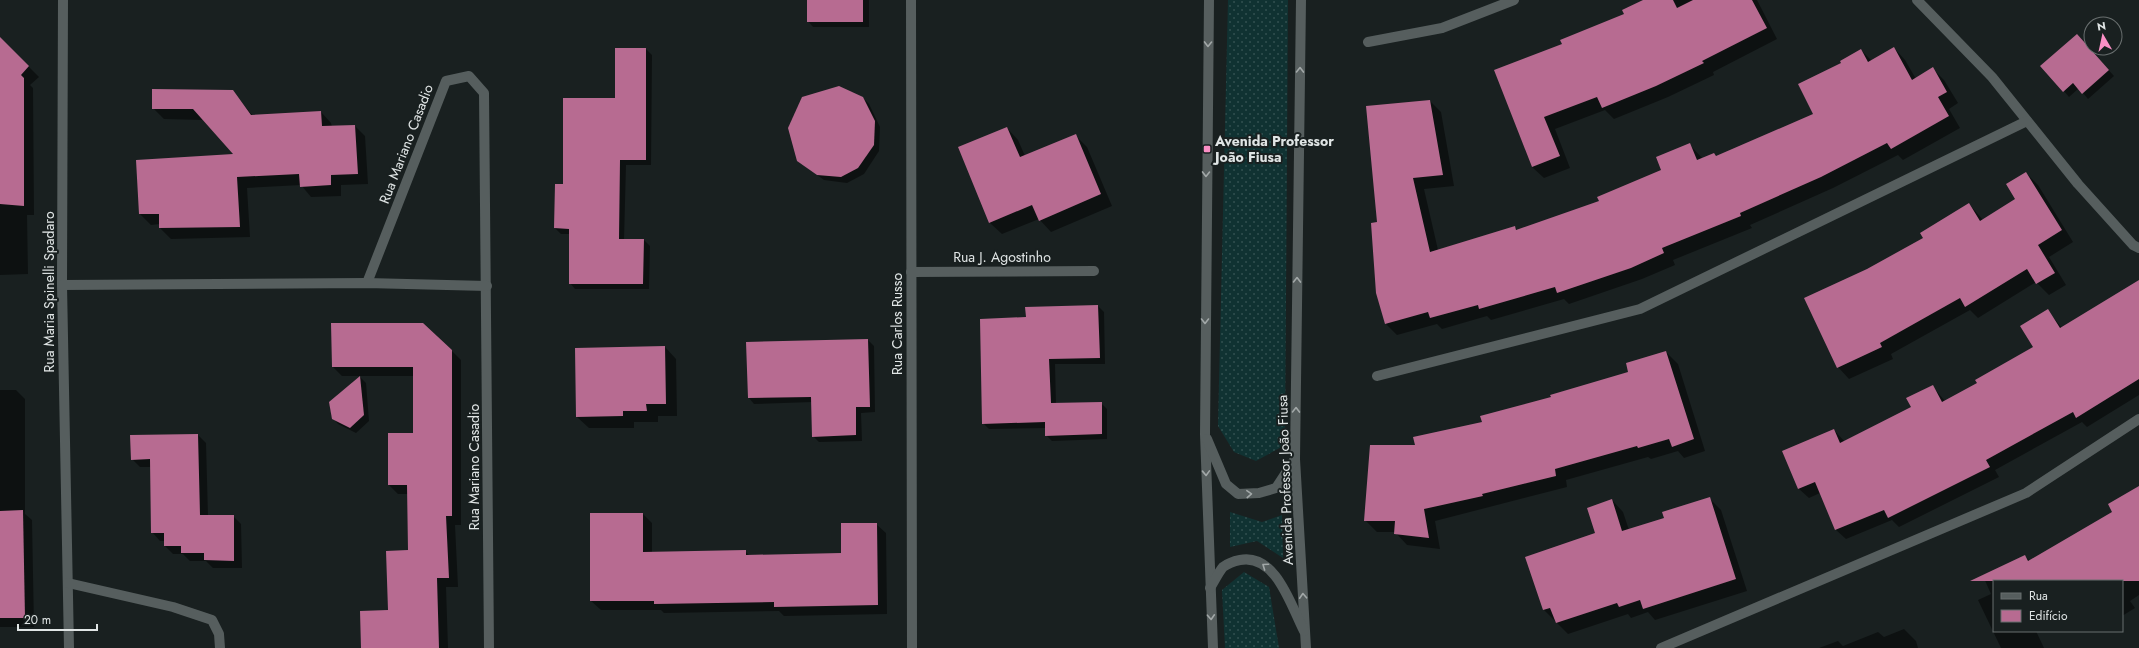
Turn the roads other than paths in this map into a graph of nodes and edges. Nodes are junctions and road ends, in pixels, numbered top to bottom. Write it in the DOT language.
graph roads {
  1 [pos="63,0"];
  2 [pos="911,0"];
  3 [pos="1209,0"];
  4 [pos="1301,0"];
  5 [pos="1514,0"];
  6 [pos="1917,0"];
  7 [pos="1368,42"];
  8 [pos="2027,121"];
  9 [pos="2139,248"];
  10 [pos="1094,270"];
  11 [pos="912,272"];
  12 [pos="367,283"];
  13 [pos="62,285"];
  14 [pos="487,286"];
  15 [pos="1377,376"];
  16 [pos="2139,419"];
  17 [pos="1205,434"];
  18 [pos="1295,459"];
  19 [pos="68,583"];
  20 [pos="1210,588"];
  21 [pos="1306,635"];
  22 [pos="69,648"];
  23 [pos="220,648"];
  24 [pos="489,648"];
  25 [pos="912,648"];
  26 [pos="1213,648"];
  27 [pos="1306,648"];
  28 [pos="1661,648"];
  1 -- 13 [label="street, Rua Maria Spinelli Spadaro"];
  2 -- 11 [label="street, Rua Carlos Russo"];
  3 -- 17 [label="street, one-way"];
  18 -- 4 [label="street, Avenida Professor João Fiusa, one-way"];
  5 -- 7 [label="street"];
  6 -- 8 [label="street"];
  8 -- 9 [label="street"];
  8 -- 15 [label="street"];
  10 -- 11 [label="street, Rua J. Agostinho"];
  11 -- 25 [label="street, Rua Carlos Russo"];
  12 -- 13 [label="street"];
  12 -- 14 [label="street"];
  12 -- 14 [label="street, Rua Mariano Casadio"];
  13 -- 19 [label="street, Rua Maria Spinelli Spadaro"];
  14 -- 24 [label="street, Rua Mariano Casadio"];
  16 -- 28 [label="street"];
  17 -- 18 [label="street, one-way"];
  17 -- 20 [label="street, one-way"];
  21 -- 18 [label="street, Avenida Professor João Fiusa, one-way"];
  19 -- 22 [label="street, Rua Maria Spinelli Spadaro"];
  19 -- 23 [label="street"];
  21 -- 20 [label="street, one-way"];
  20 -- 26 [label="street, one-way"];
  21 -- 27 [label="street, Avenida Professor João Fiusa"];
}
